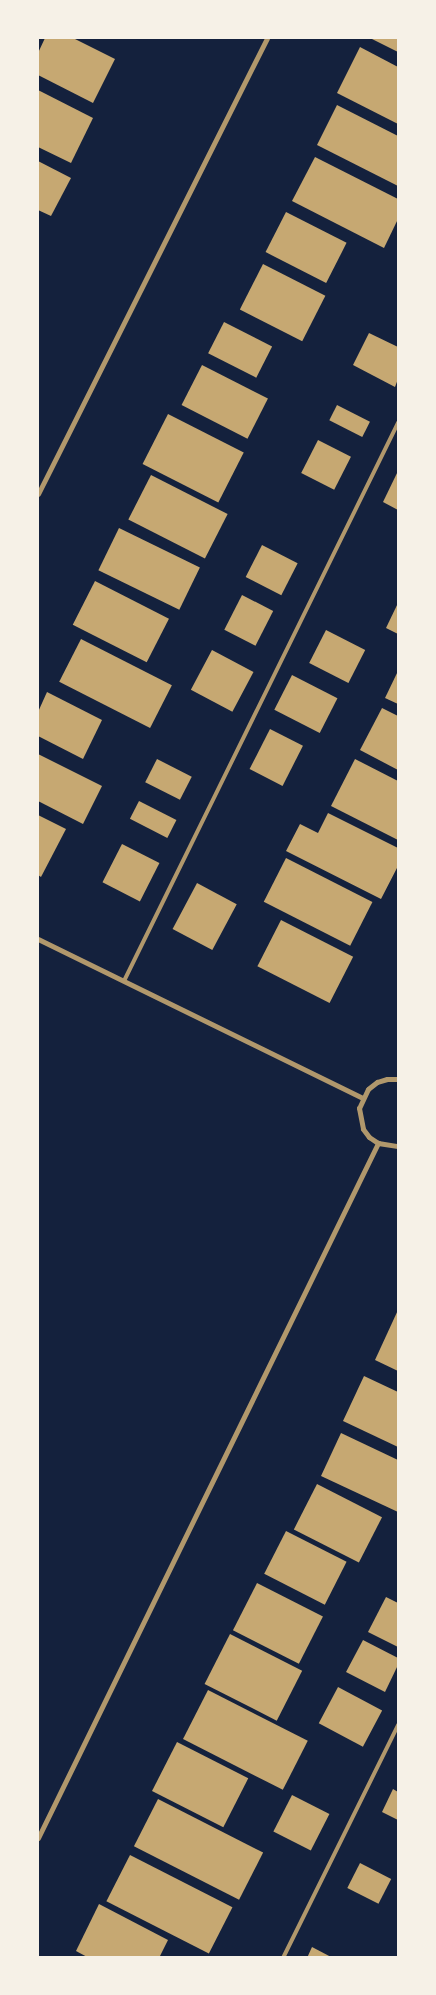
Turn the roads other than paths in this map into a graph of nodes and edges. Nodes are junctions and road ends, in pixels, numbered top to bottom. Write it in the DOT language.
graph roads {
  1 [pos="267,38"];
  2 [pos="398,424"];
  3 [pos="38,494"];
  4 [pos="38,940"];
  5 [pos="124,981"];
  6 [pos="398,1079"];
  7 [pos="362,1098"];
  8 [pos="378,1143"];
  9 [pos="398,1146"];
  10 [pos="398,1725"];
  11 [pos="38,1838"];
  12 [pos="283,1958"];
  1 -- 3 [label="street"];
  2 -- 5 [label="lane"];
  4 -- 5 [label="street"];
  5 -- 7 [label="street"];
  6 -- 7 [label="street"];
  7 -- 8 [label="street"];
  8 -- 9 [label="street"];
  8 -- 11 [label="street"];
  10 -- 12 [label="lane"];
}
